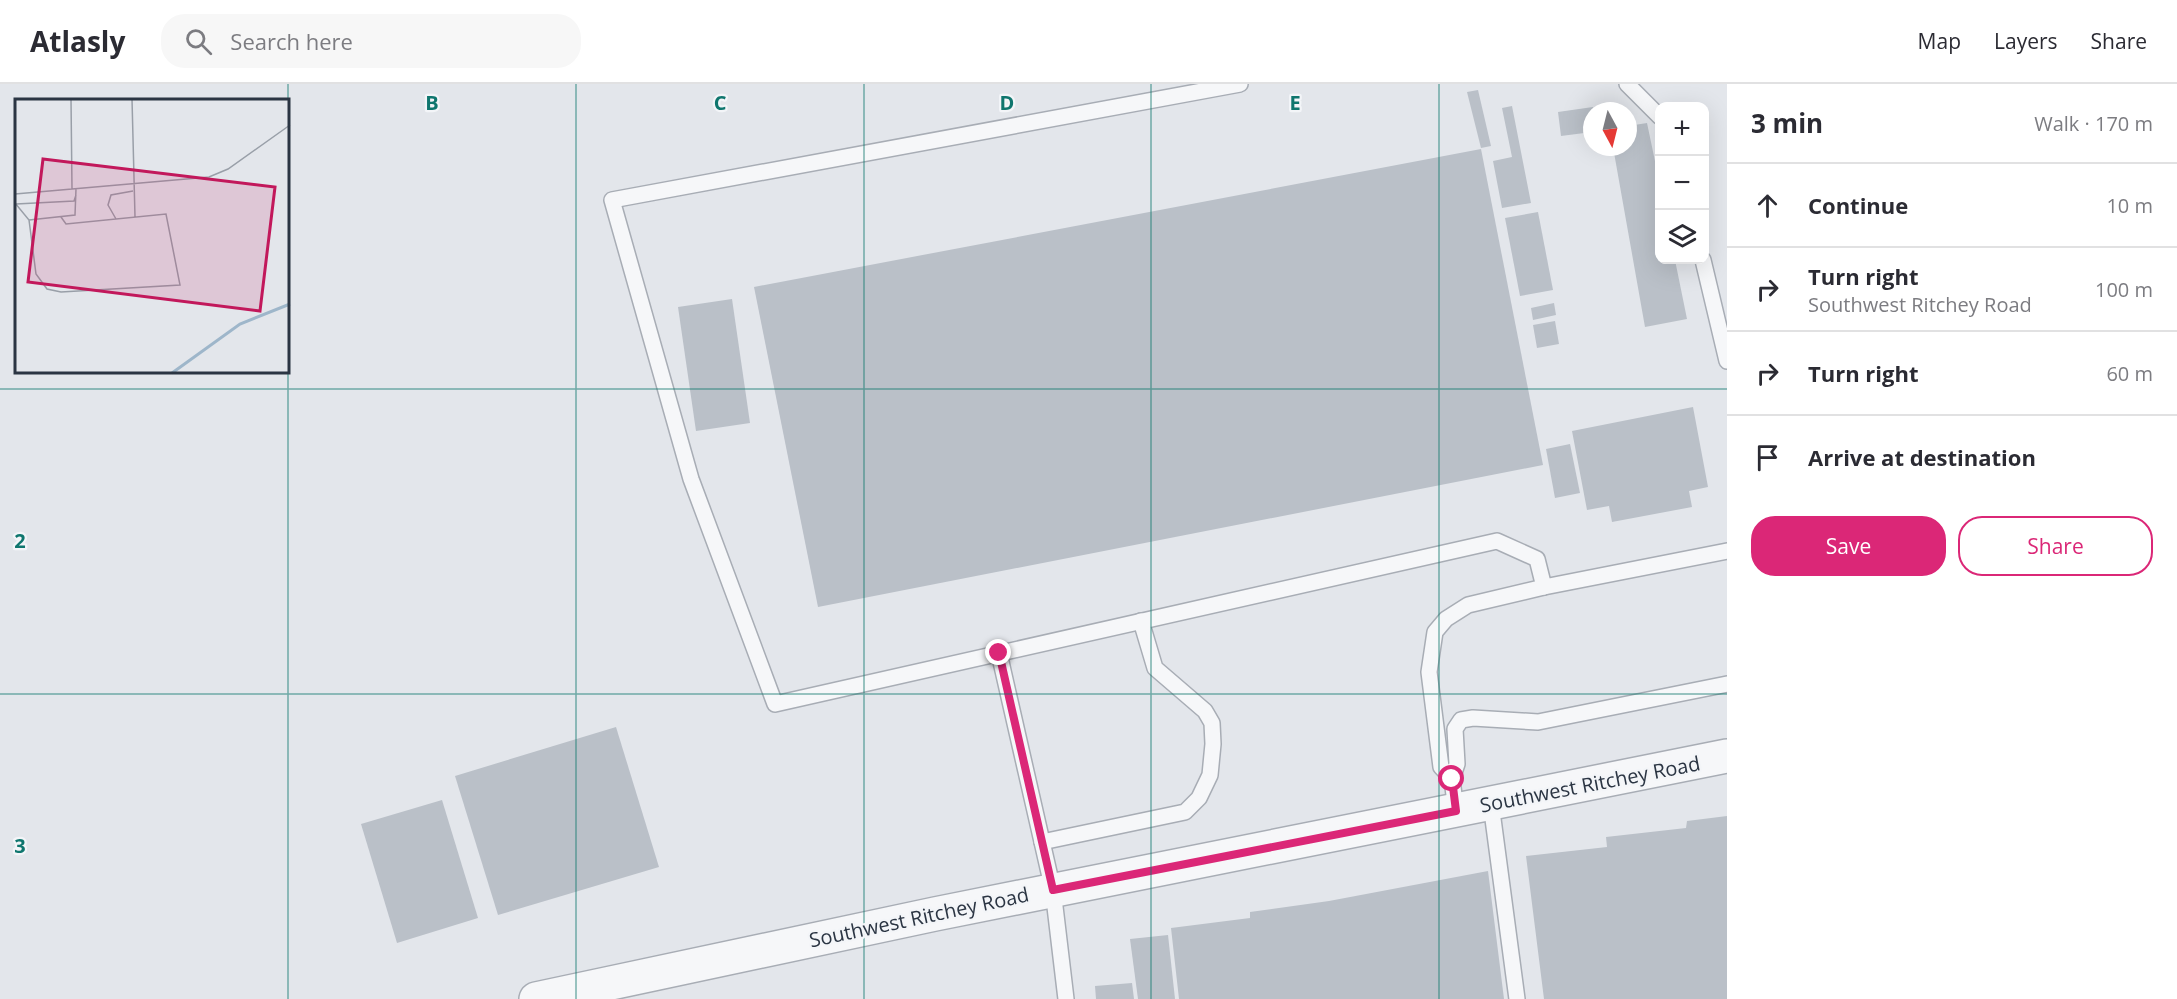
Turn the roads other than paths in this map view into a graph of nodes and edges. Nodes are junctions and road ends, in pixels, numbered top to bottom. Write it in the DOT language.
graph roads {
  1 [pos="1240,84"];
  2 [pos="1627,84"];
  3 [pos="1655,113"];
  4 [pos="1704,264"];
  5 [pos="1727,361"];
  6 [pos="1727,550"];
  7 [pos="1544,586"];
  8 [pos="1141,621"];
  9 [pos="999,653"];
  10 [pos="1727,684"];
  11 [pos="1727,756"];
  12 [pos="1454,795"];
  13 [pos="1491,804"];
  14 [pos="1042,842"];
  15 [pos="1053,890"];
  16 [pos="536,999"];
  17 [pos="1066,999"];
  18 [pos="1516,999"];
  1 -- 9 [label="lane"];
  2 -- 3 [label="lane"];
  4 -- 5 [label="lane"];
  6 -- 7 [label="lane"];
  7 -- 8 [label="lane"];
  7 -- 12 [label="lane"];
  8 -- 9 [label="lane"];
  8 -- 14 [label="lane"];
  9 -- 14 [label="lane"];
  10 -- 12 [label="lane"];
  11 -- 13 [label="street, Southwest Ritchey Road"];
  12 -- 13 [label="street, Southwest Ritchey Road"];
  12 -- 15 [label="street, Southwest Ritchey Road"];
  13 -- 18 [label="lane"];
  14 -- 15 [label="lane"];
  15 -- 16 [label="street, Southwest Ritchey Road"];
  15 -- 17 [label="lane"];
}
